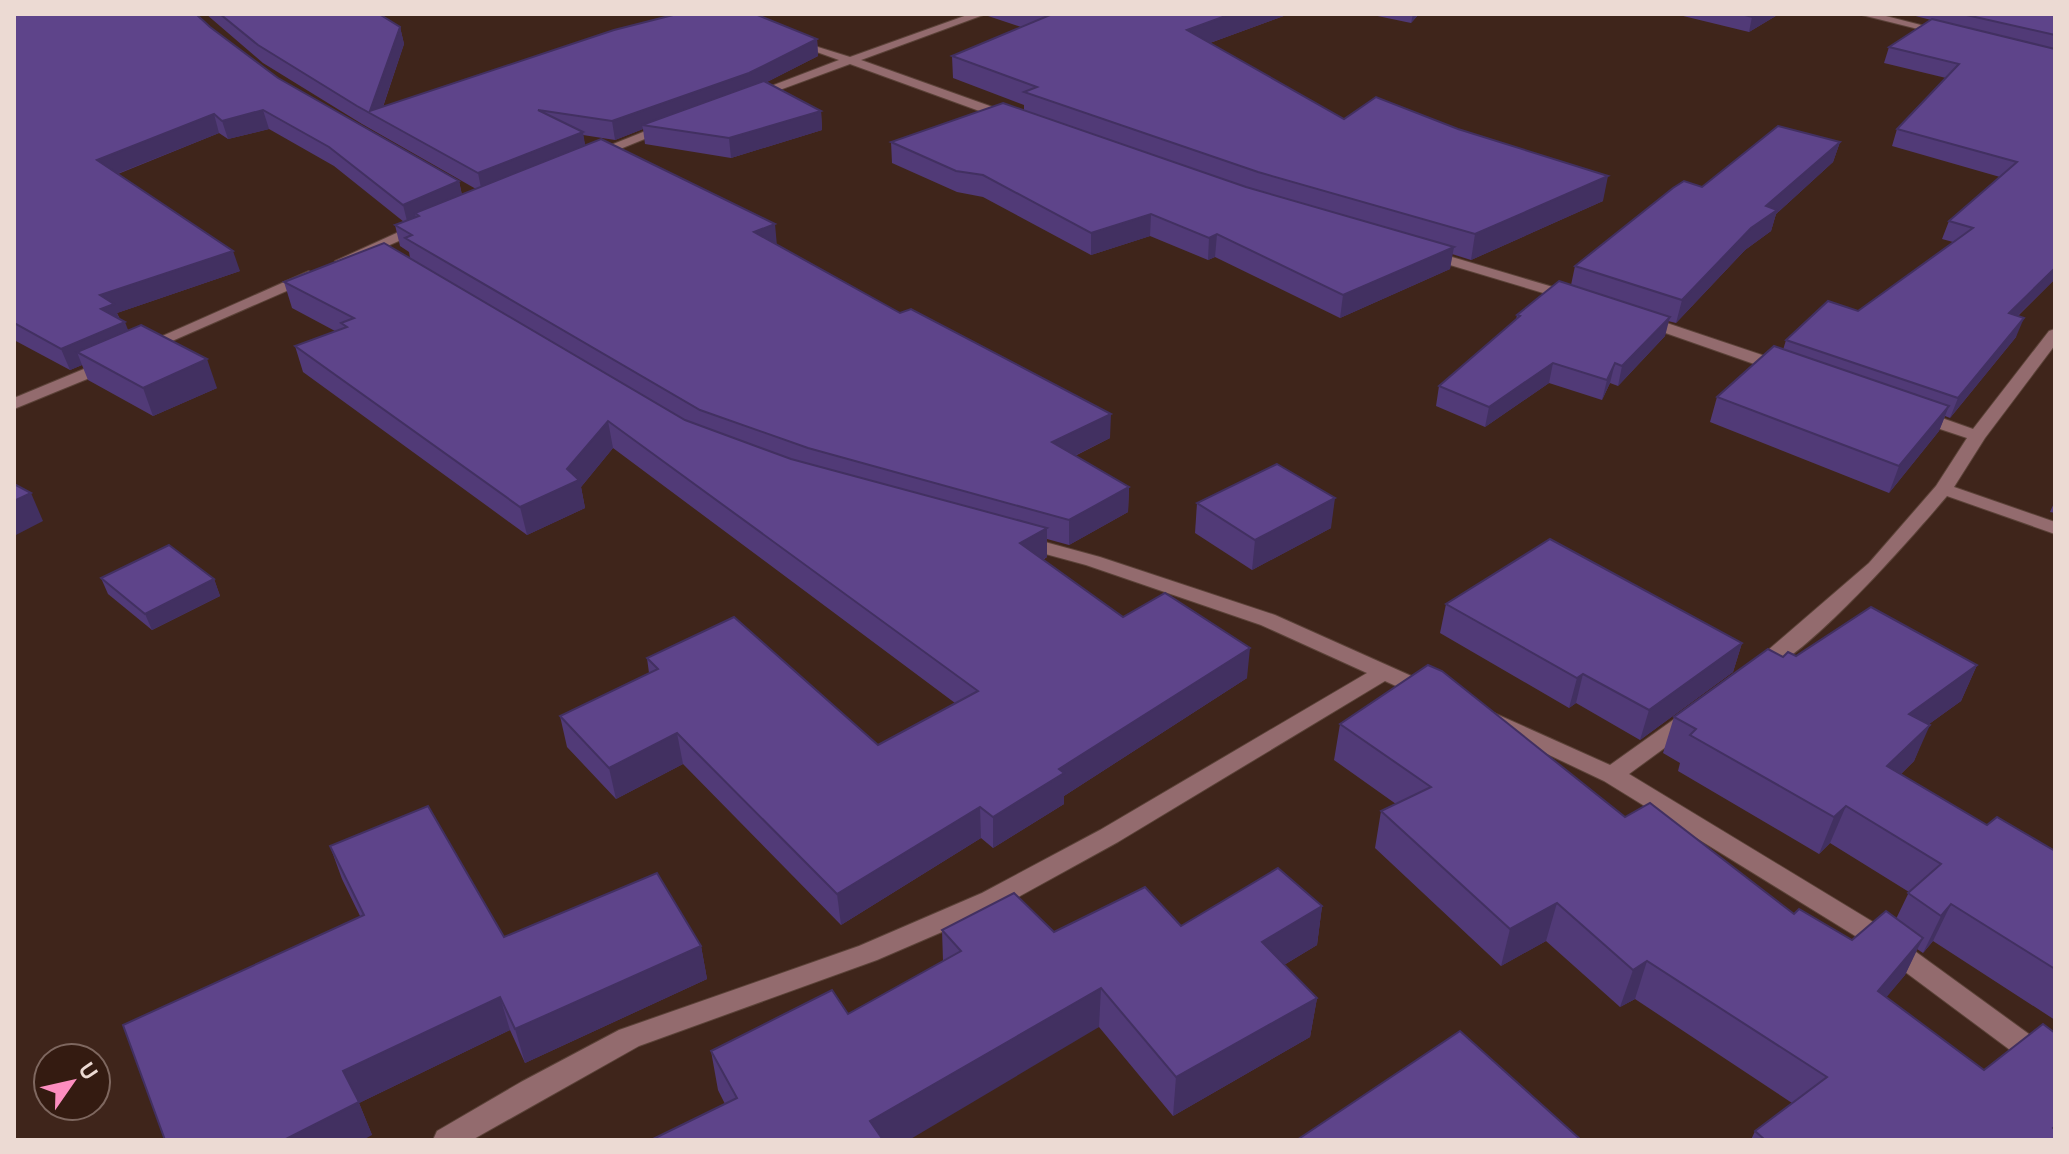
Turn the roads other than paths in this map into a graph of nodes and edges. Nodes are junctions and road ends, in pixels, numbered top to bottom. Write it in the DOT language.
graph roads {
  1 [pos="980,14"];
  2 [pos="1864,14"];
  3 [pos="1937,14"];
  4 [pos="1918,26"];
  5 [pos="784,37"];
  6 [pos="1964,37"];
  7 [pos="851,61"];
  8 [pos="734,103"];
  9 [pos="683,121"];
  10 [pos="1024,123"];
  11 [pos="584,159"];
  12 [pos="441,218"];
  13 [pos="373,247"];
  14 [pos="1413,250"];
  15 [pos="400,263"];
  16 [pos="1585,301"];
  17 [pos="1629,315"];
  18 [pos="2055,334"];
  19 [pos="1795,372"];
  20 [pos="14,404"];
  21 [pos="1910,412"];
  22 [pos="1977,436"];
  23 [pos="1943,489"];
  24 [pos="2055,528"];
  25 [pos="1001,536"];
  26 [pos="1382,673"];
  27 [pos="1734,686"];
  28 [pos="1449,701"];
  29 [pos="1710,704"];
  30 [pos="1475,712"];
  31 [pos="1612,775"];
  32 [pos="2055,1068"];
  33 [pos="447,1140"];
  1 -- 7 [label="street"];
  2 -- 4 [label="street"];
  3 -- 4 [label="street"];
  4 -- 6 [label="street"];
  5 -- 7 [label="street"];
  7 -- 8 [label="street"];
  7 -- 10 [label="street"];
  9 -- 11 [label="street"];
  12 -- 13 [label="street"];
  13 -- 15 [label="street"];
  13 -- 20 [label="street"];
  14 -- 16 [label="street"];
  17 -- 19 [label="street"];
  18 -- 22 [label="street"];
  21 -- 22 [label="street"];
  22 -- 23 [label="street"];
  23 -- 24 [label="street"];
  23 -- 27 [label="street"];
  25 -- 26 [label="street"];
  26 -- 28 [label="street"];
  26 -- 33 [label="street"];
  29 -- 31 [label="street"];
  30 -- 31 [label="street"];
  31 -- 32 [label="street"];
}
